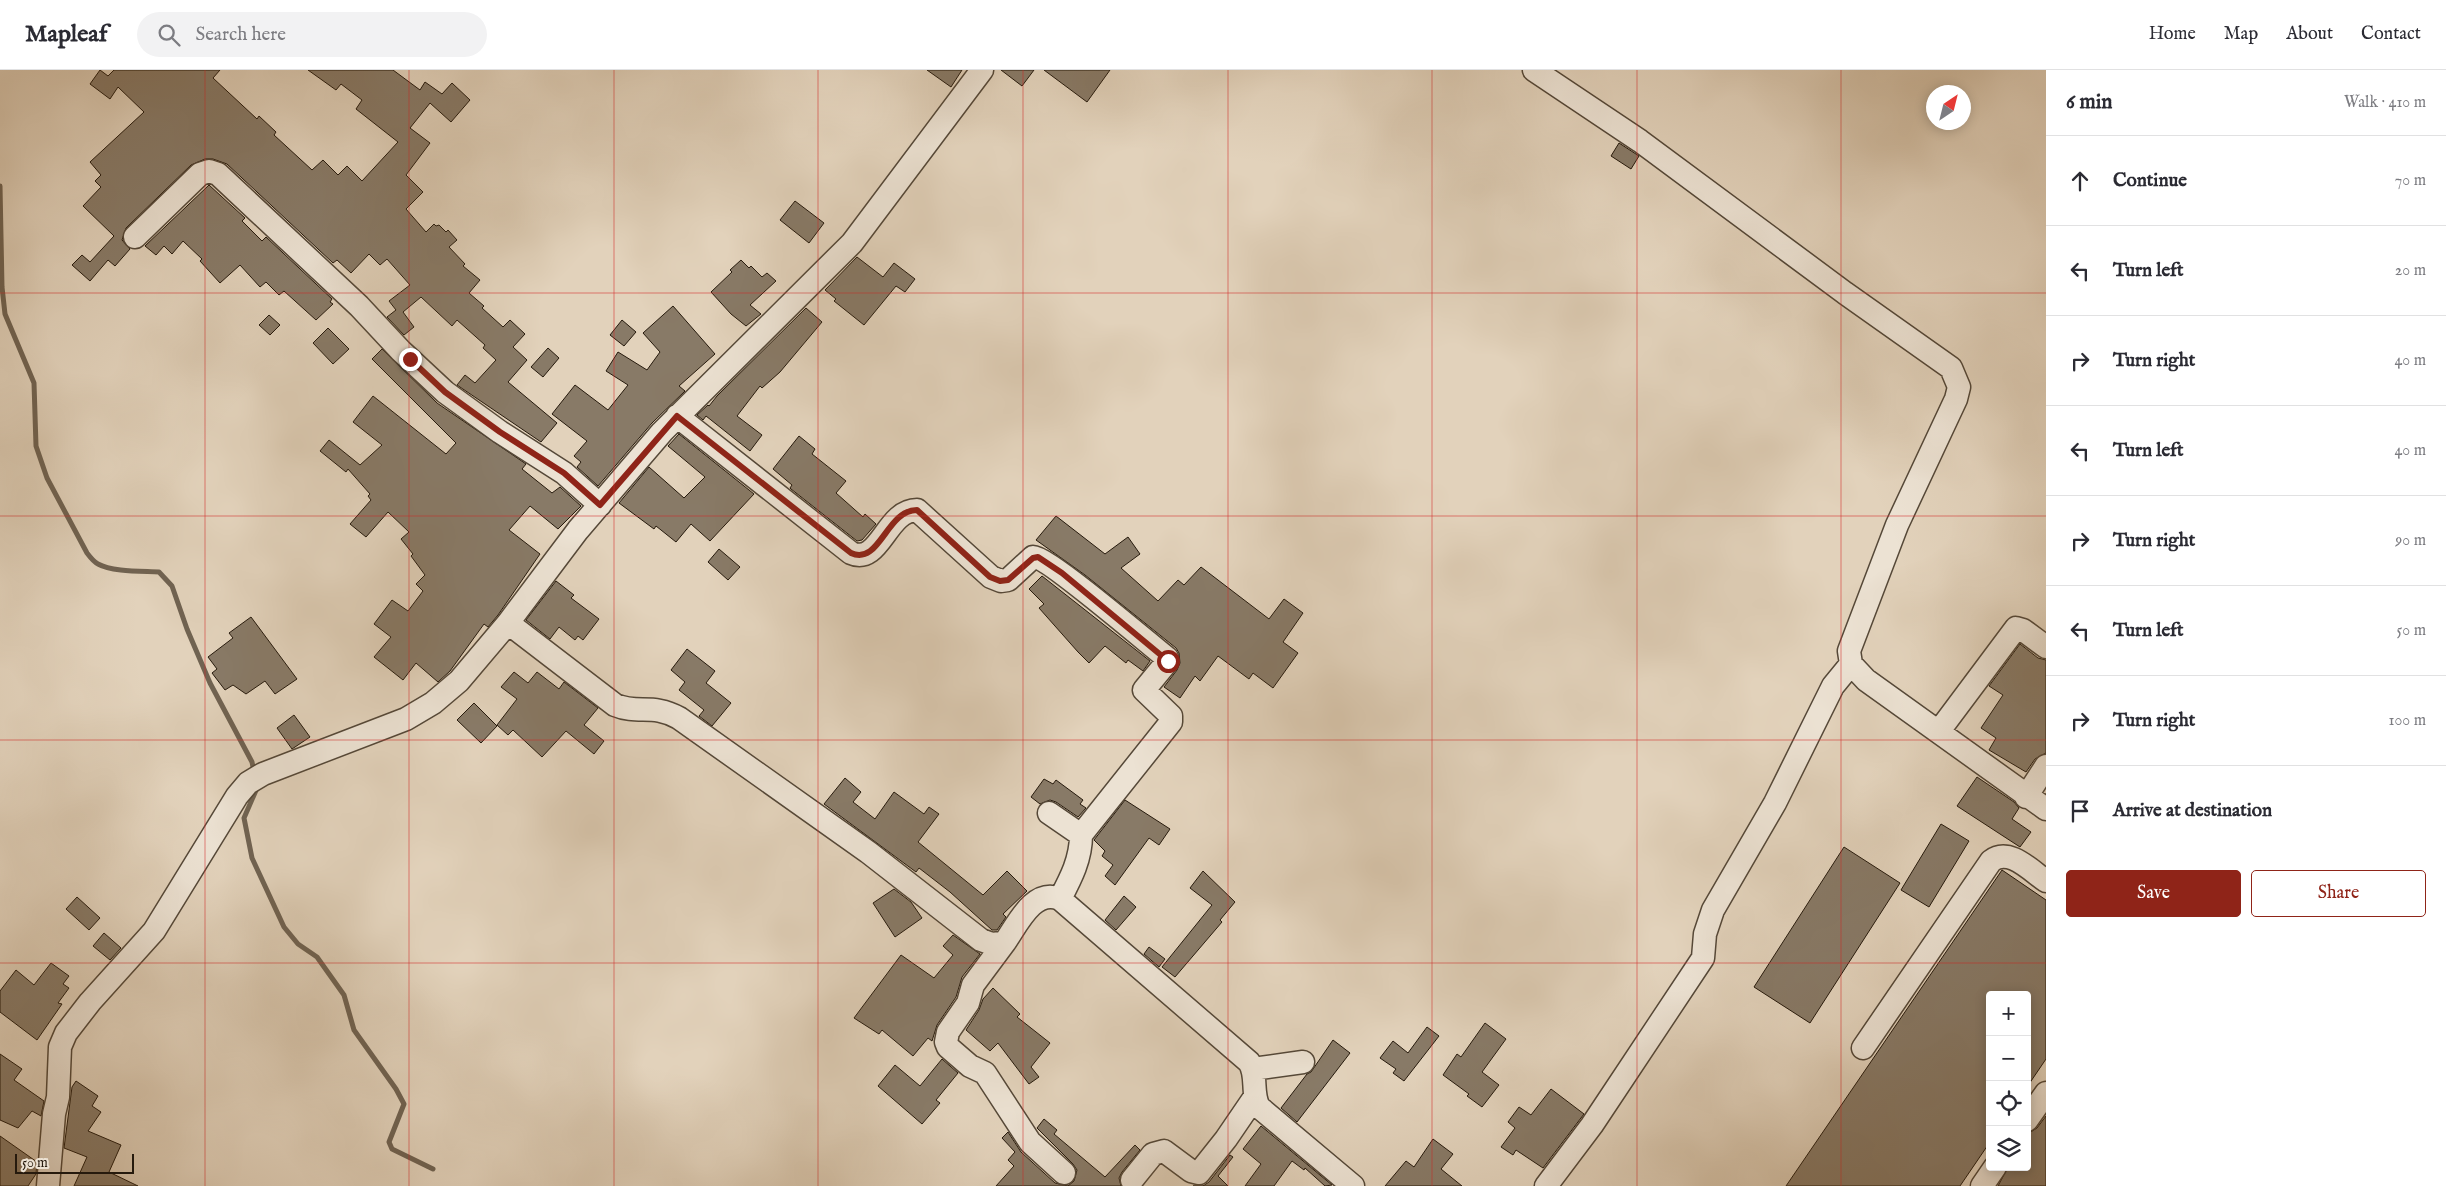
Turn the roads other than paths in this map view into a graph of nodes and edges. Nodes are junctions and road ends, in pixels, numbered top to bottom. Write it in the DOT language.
graph roads {
  1 [pos="982,70"];
  2 [pos="1534,70"];
  3 [pos="134,237"];
  4 [pos="677,416"];
  5 [pos="600,505"];
  6 [pos="508,623"];
  7 [pos="2046,647"];
  8 [pos="1851,664"];
  9 [pos="1939,731"];
  10 [pos="2046,766"];
  11 [pos="2026,796"];
  12 [pos="2046,810"];
  13 [pos="1049,813"];
  14 [pos="1082,835"];
  15 [pos="2046,881"];
  16 [pos="1060,899"];
  17 [pos="1004,942"];
  18 [pos="1862,1048"];
  19 [pos="1303,1062"];
  20 [pos="1253,1069"];
  21 [pos="2046,1093"];
  22 [pos="1254,1098"];
  23 [pos="2031,1114"];
  24 [pos="1992,1171"];
  25 [pos="1064,1173"];
  26 [pos="1132,1180"];
  27 [pos="48,1186"];
  28 [pos="1353,1186"];
  29 [pos="1546,1186"];
  30 [pos="1982,1186"];
  1 -- 4 [label="street"];
  2 -- 8 [label="street"];
  3 -- 5 [label="street"];
  4 -- 5 [label="street"];
  4 -- 14 [label="street"];
  5 -- 6 [label="street"];
  6 -- 17 [label="street"];
  6 -- 27 [label="street"];
  7 -- 9 [label="street"];
  8 -- 9 [label="street"];
  8 -- 29 [label="street"];
  9 -- 11 [label="street"];
  10 -- 11 [label="street"];
  11 -- 12 [label="street"];
  13 -- 14 [label="street"];
  14 -- 16 [label="street"];
  15 -- 18 [label="street"];
  16 -- 17 [label="street"];
  16 -- 20 [label="street"];
  17 -- 25 [label="street"];
  19 -- 20 [label="street"];
  20 -- 22 [label="street"];
  21 -- 23 [label="street"];
  22 -- 26 [label="street"];
  22 -- 28 [label="street"];
  24 -- 30 [label="street"];
}
